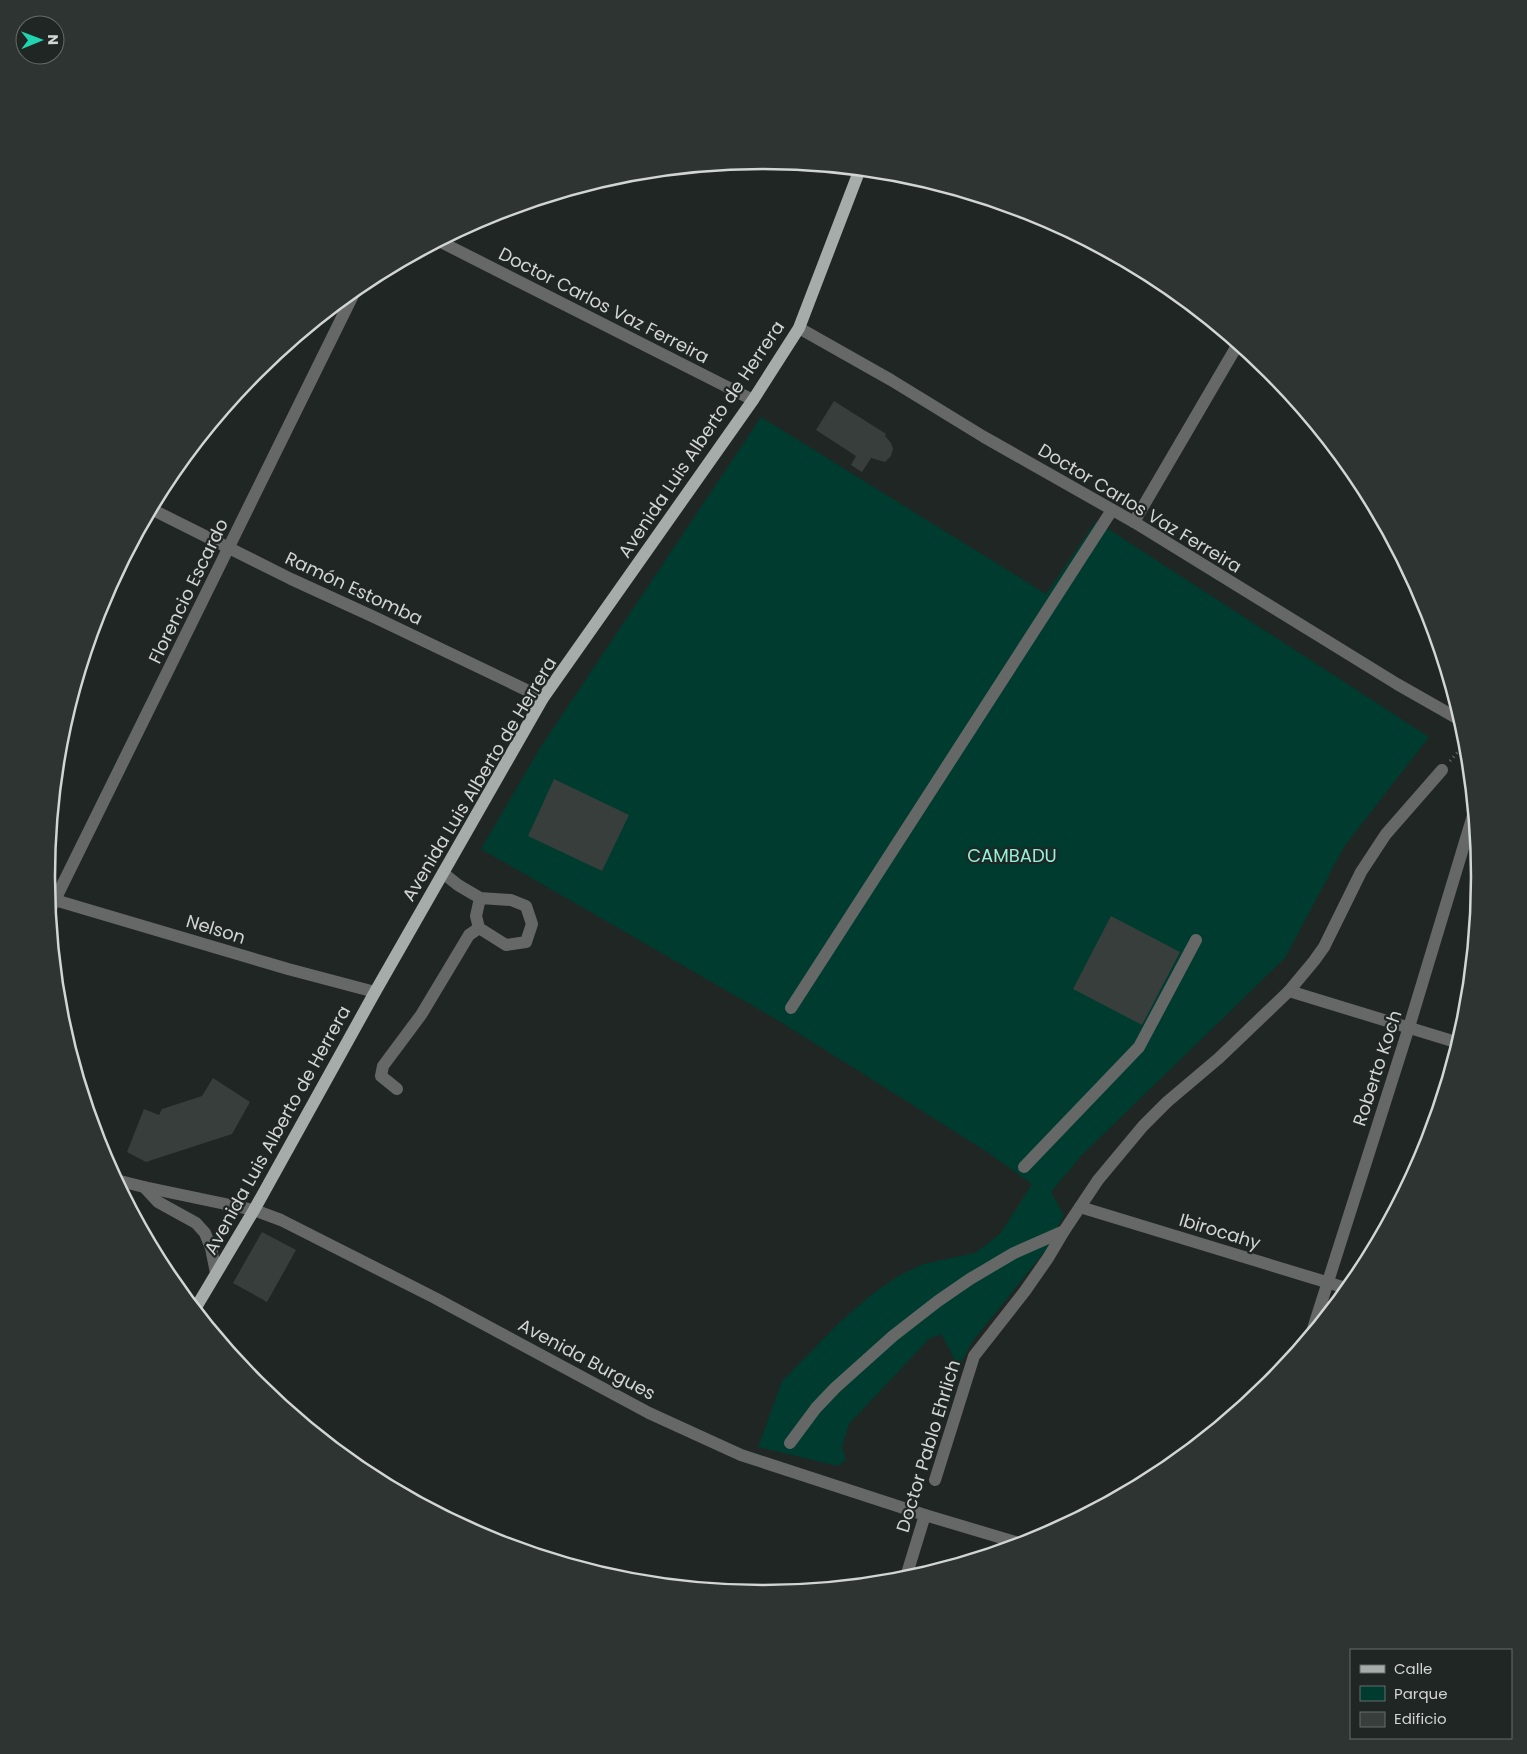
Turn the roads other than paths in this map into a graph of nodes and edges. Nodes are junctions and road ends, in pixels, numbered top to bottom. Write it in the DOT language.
graph roads {
  1 [pos="858,175"];
  2 [pos="446,244"];
  3 [pos="349,303"];
  4 [pos="799,328"];
  5 [pos="1235,348"];
  6 [pos="753,400"];
  7 [pos="1112,510"];
  8 [pos="157,512"];
  9 [pos="1134,522"];
  10 [pos="229,547"];
  11 [pos="543,698"];
  12 [pos="1453,716"];
  13 [pos="1442,770"];
  14 [pos="1470,827"];
  15 [pos="443,873"];
  16 [pos="56,893"];
  17 [pos="480,898"];
  18 [pos="56,903"];
  19 [pos="478,928"];
  20 [pos="1196,940"];
  21 [pos="1290,991"];
  22 [pos="375,992"];
  23 [pos="791,1008"];
  24 [pos="1409,1027"];
  25 [pos="1452,1041"];
  26 [pos="397,1089"];
  27 [pos="1024,1167"];
  28 [pos="124,1182"];
  29 [pos="144,1187"];
  30 [pos="1080,1207"];
  31 [pos="254,1210"];
  32 [pos="1064,1231"];
  33 [pos="216,1273"];
  34 [pos="1328,1282"];
  35 [pos="1342,1286"];
  36 [pos="198,1304"];
  37 [pos="1316,1320"];
  38 [pos="790,1443"];
  39 [pos="935,1480"];
  40 [pos="925,1515"];
  41 [pos="1011,1541"];
  42 [pos="908,1571"];
  1 -- 4 [label="main road, Avenida Luis Alberto de Herrera"];
  2 -- 6 [label="street, Doctor Carlos Vaz Ferreira"];
  3 -- 10 [label="street, Florencio Escardo"];
  4 -- 6 [label="main road, Avenida Luis Alberto de Herrera"];
  4 -- 7 [label="street, Doctor Carlos Vaz Ferreira"];
  5 -- 9 [label="street"];
  6 -- 11 [label="main road, Avenida Luis Alberto de Herrera"];
  7 -- 9 [label="street, Doctor Carlos Vaz Ferreira"];
  7 -- 23 [label="street"];
  8 -- 10 [label="street, Ramón Estomba"];
  9 -- 12 [label="street, Doctor Carlos Vaz Ferreira"];
  10 -- 11 [label="street, Ramón Estomba"];
  10 -- 16 [label="street, Florencio Escardo"];
  11 -- 15 [label="main road, Avenida Luis Alberto de Herrera"];
  13 -- 21 [label="street, Doctor Pablo Ehrlich"];
  14 -- 24 [label="street, Roberto Koch"];
  15 -- 17 [label="street"];
  15 -- 22 [label="main road, Avenida Luis Alberto de Herrera"];
  17 -- 19 [label="street"];
  17 -- 19 [label="street"];
  18 -- 22 [label="street, Nelson"];
  19 -- 26 [label="street"];
  20 -- 27 [label="street"];
  21 -- 24 [label="street"];
  21 -- 30 [label="street, Doctor Pablo Ehrlich"];
  22 -- 31 [label="main road, Avenida Luis Alberto de Herrera"];
  24 -- 25 [label="street"];
  24 -- 34 [label="street, Roberto Koch"];
  28 -- 29 [label="street, Avenida Burgues"];
  29 -- 31 [label="street, Avenida Burgues"];
  29 -- 33 [label="street, Avenida Burgues"];
  30 -- 32 [label="street, Doctor Pablo Ehrlich"];
  30 -- 34 [label="street, Ibirocahy"];
  31 -- 33 [label="main road, Avenida Luis Alberto de Herrera"];
  31 -- 40 [label="street, Avenida Burgues"];
  32 -- 38 [label="street"];
  32 -- 39 [label="street, Doctor Pablo Ehrlich"];
  33 -- 36 [label="main road, Avenida Luis Alberto de Herrera"];
  34 -- 35 [label="street, Ibirocahy"];
  34 -- 37 [label="street, Roberto Koch"];
  40 -- 41 [label="street, Avenida Burgues"];
  40 -- 42 [label="street, Doctor Pablo Ehrlich"];
}
